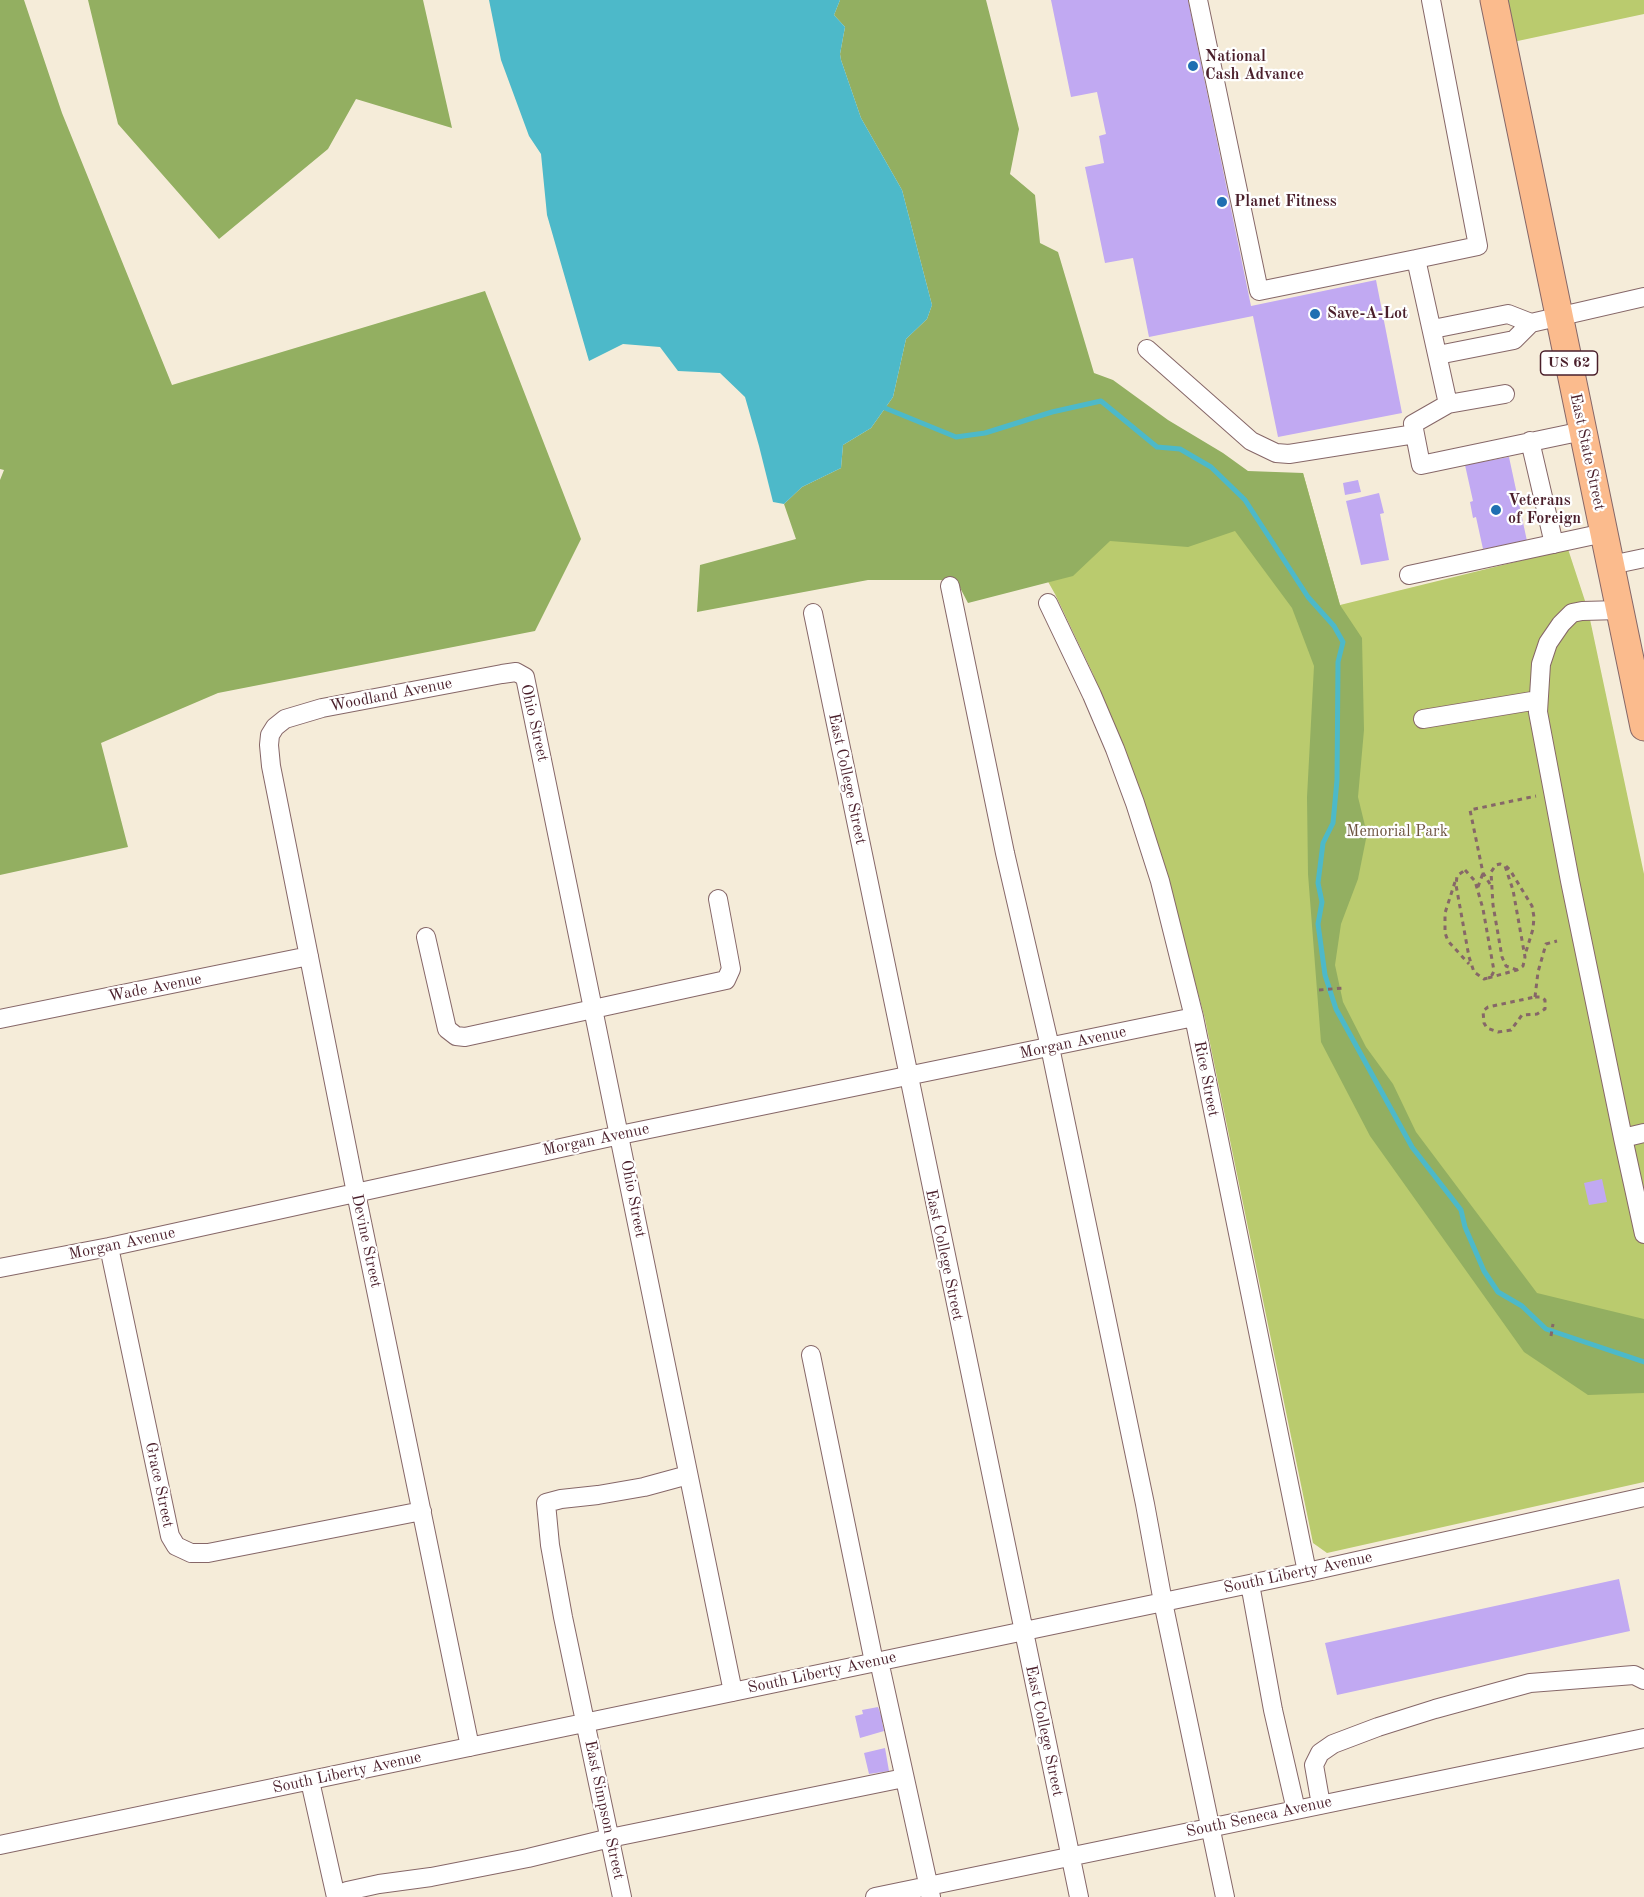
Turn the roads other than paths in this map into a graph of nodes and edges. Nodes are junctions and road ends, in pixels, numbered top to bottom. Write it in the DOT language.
graph roads {
  1 [pos="1198,0"];
  2 [pos="1431,0"];
  3 [pos="1494,0"];
  4 [pos="1416,259"];
  5 [pos="1644,297"];
  6 [pos="1560,317"];
  7 [pos="1532,323"];
  8 [pos="1433,329"];
  9 [pos="1147,349"];
  10 [pos="1438,355"];
  11 [pos="1505,393"];
  12 [pos="1448,404"];
  13 [pos="1583,431"];
  14 [pos="1415,434"];
  15 [pos="1530,441"];
  16 [pos="1604,533"];
  17 [pos="1554,544"];
  18 [pos="1644,558"];
  19 [pos="1611,565"];
  20 [pos="1409,575"];
  21 [pos="950,586"];
  22 [pos="1048,603"];
  23 [pos="1620,610"];
  24 [pos="813,614"];
  25 [pos="519,673"];
  26 [pos="1538,700"];
  27 [pos="1423,719"];
  28 [pos="1644,727"];
  29 [pos="270,735"];
  30 [pos="718,899"];
  31 [pos="426,937"];
  32 [pos="309,956"];
  33 [pos="594,1008"];
  34 [pos="1194,1017"];
  35 [pos="0,1019"];
  36 [pos="1050,1047"];
  37 [pos="907,1077"];
  38 [pos="1644,1133"];
  39 [pos="620,1135"];
  40 [pos="1623,1138"];
  41 [pos="356,1193"];
  42 [pos="1644,1234"];
  43 [pos="109,1247"];
  44 [pos="0,1268"];
  45 [pos="811,1355"];
  46 [pos="688,1475"];
  47 [pos="1644,1497"];
  48 [pos="422,1510"];
  49 [pos="1307,1572"];
  50 [pos="1250,1584"];
  51 [pos="1163,1602"];
  52 [pos="1023,1631"];
  53 [pos="877,1662"];
  54 [pos="1644,1680"];
  55 [pos="733,1692"];
  56 [pos="585,1723"];
  57 [pos="1644,1738"];
  58 [pos="470,1747"];
  59 [pos="904,1778"];
  60 [pos="310,1780"];
  61 [pos="1321,1804"];
  62 [pos="1296,1810"];
  63 [pos="1211,1827"];
  64 [pos="610,1838"];
  65 [pos="0,1845"];
  66 [pos="1070,1856"];
  67 [pos="930,1891"];
  68 [pos="336,1897"];
  69 [pos="622,1897"];
  70 [pos="875,1897"];
  71 [pos="1079,1897"];
  72 [pos="1226,1897"];
  1 -- 4 [label="street"];
  2 -- 4 [label="street"];
  3 -- 6 [label="highway, East State Street / US 62"];
  4 -- 8 [label="street"];
  5 -- 6 [label="street"];
  6 -- 7 [label="street"];
  6 -- 13 [label="highway, East State Street / US 62"];
  7 -- 8 [label="street"];
  7 -- 10 [label="street"];
  8 -- 10 [label="street"];
  9 -- 14 [label="street"];
  10 -- 12 [label="street"];
  11 -- 12 [label="street"];
  12 -- 14 [label="street"];
  13 -- 15 [label="street"];
  13 -- 16 [label="highway, East State Street / US 62"];
  14 -- 15 [label="street"];
  15 -- 17 [label="street"];
  16 -- 17 [label="street"];
  16 -- 19 [label="highway, East State Street / US 62"];
  17 -- 20 [label="street"];
  18 -- 19 [label="street"];
  19 -- 23 [label="highway, East State Street / US 62"];
  21 -- 36 [label="street"];
  22 -- 34 [label="street, Rice Street"];
  23 -- 26 [label="street"];
  23 -- 28 [label="highway, East State Street / US 62"];
  24 -- 37 [label="street, East College Street"];
  25 -- 29 [label="street, Woodland Avenue"];
  25 -- 33 [label="street, Ohio Street"];
  26 -- 27 [label="street"];
  26 -- 40 [label="street"];
  29 -- 32 [label="street, Devine Street"];
  30 -- 33 [label="street"];
  31 -- 33 [label="street"];
  32 -- 35 [label="street, Wade Avenue"];
  32 -- 41 [label="street, Devine Street"];
  33 -- 39 [label="street, Ohio Street"];
  34 -- 36 [label="street, Morgan Avenue"];
  34 -- 49 [label="street, Rice Street"];
  36 -- 37 [label="street, Morgan Avenue"];
  36 -- 51 [label="street"];
  37 -- 39 [label="street, Morgan Avenue"];
  37 -- 52 [label="street, East College Street"];
  38 -- 40 [label="street"];
  39 -- 41 [label="street, Morgan Avenue"];
  39 -- 46 [label="street, Ohio Street"];
  40 -- 42 [label="street"];
  41 -- 43 [label="street, Morgan Avenue"];
  41 -- 48 [label="street, Devine Street"];
  43 -- 44 [label="street, Morgan Avenue"];
  43 -- 48 [label="street, Grace Street"];
  45 -- 53 [label="street"];
  46 -- 55 [label="street, Ohio Street"];
  46 -- 56 [label="street, East Simpson Street"];
  47 -- 49 [label="street, South Liberty Avenue"];
  48 -- 58 [label="street, Devine Street"];
  49 -- 50 [label="street, South Liberty Avenue"];
  50 -- 51 [label="street, South Liberty Avenue"];
  50 -- 62 [label="street"];
  51 -- 52 [label="street, South Liberty Avenue"];
  51 -- 63 [label="street"];
  52 -- 53 [label="street, South Liberty Avenue"];
  52 -- 66 [label="street, East College Street"];
  53 -- 55 [label="street, South Liberty Avenue"];
  53 -- 59 [label="street"];
  54 -- 61 [label="street"];
  55 -- 56 [label="street, South Liberty Avenue"];
  56 -- 58 [label="street, South Liberty Avenue"];
  56 -- 64 [label="street, East Simpson Street"];
  57 -- 61 [label="street, South Seneca Avenue"];
  58 -- 60 [label="street, South Liberty Avenue"];
  59 -- 64 [label="street"];
  59 -- 67 [label="street"];
  60 -- 65 [label="street, South Liberty Avenue"];
  60 -- 68 [label="street"];
  61 -- 62 [label="street, South Seneca Avenue"];
  62 -- 63 [label="street, South Seneca Avenue"];
  63 -- 66 [label="street, South Seneca Avenue"];
  63 -- 72 [label="street"];
  64 -- 68 [label="street"];
  64 -- 69 [label="street, East Simpson Street"];
  66 -- 67 [label="street, South Seneca Avenue"];
  66 -- 71 [label="street, East College Street"];
  67 -- 70 [label="street, South Seneca Avenue"];
}
